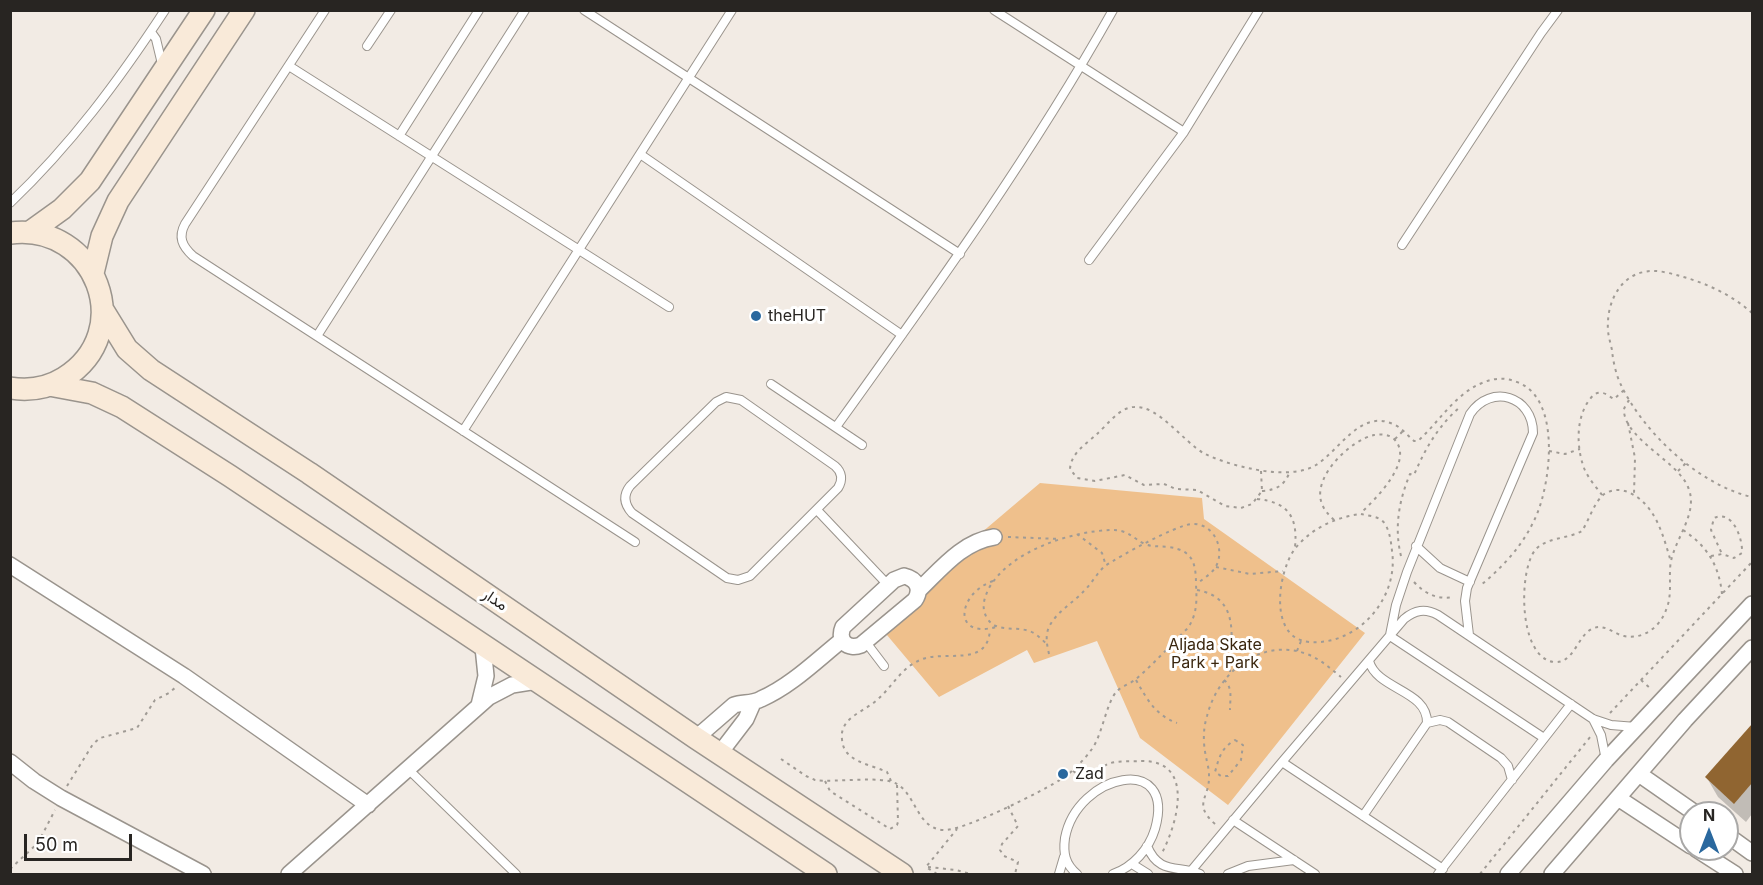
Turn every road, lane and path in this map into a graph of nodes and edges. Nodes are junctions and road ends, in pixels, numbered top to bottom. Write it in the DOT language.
graph roads {
  1 [pos="165,10"];
  2 [pos="204,10"];
  3 [pos="244,10"];
  4 [pos="325,10"];
  5 [pos="391,10"];
  6 [pos="479,10"];
  7 [pos="525,10"];
  8 [pos="584,10"];
  9 [pos="732,10"];
  10 [pos="994,10"];
  11 [pos="1113,10"];
  12 [pos="1259,10"];
  13 [pos="1558,10"];
  14 [pos="151,32"];
  15 [pos="367,46"];
  16 [pos="289,66"];
  17 [pos="1082,67"];
  18 [pos="164,71"];
  19 [pos="689,79"];
  20 [pos="1184,132"];
  21 [pos="399,136"];
  22 [pos="640,154"];
  23 [pos="432,157"];
  24 [pos="10,203"];
  25 [pos="20,233"];
  26 [pos="1402,245"];
  27 [pos="579,249"];
  28 [pos="960,255"];
  29 [pos="1089,260"];
  30 [pos="93,273"];
  31 [pos="669,308"];
  32 [pos="103,310"];
  33 [pos="1752,313"];
  34 [pos="902,335"];
  35 [pos="317,336"];
  36 [pos="771,384"];
  37 [pos="49,385"];
  38 [pos="13,390"];
  39 [pos="1624,390"];
  40 [pos="1629,400"];
  41 [pos="1464,404"];
  42 [pos="1627,420"];
  43 [pos="836,427"];
  44 [pos="463,431"];
  45 [pos="1403,431"];
  46 [pos="1395,440"];
  47 [pos="862,445"];
  48 [pos="1580,449"];
  49 [pos="1549,450"];
  50 [pos="1686,463"];
  51 [pos="1261,471"];
  52 [pos="1290,471"];
  53 [pos="1678,471"];
  54 [pos="1262,491"];
  55 [pos="1634,494"];
  56 [pos="1602,495"];
  57 [pos="1752,497"];
  58 [pos="1257,499"];
  59 [pos="817,510"];
  60 [pos="1360,514"];
  61 [pos="1334,520"];
  62 [pos="1683,530"];
  63 [pos="1077,534"];
  64 [pos="994,537"];
  65 [pos="1061,539"];
  66 [pos="635,542"];
  67 [pos="1145,544"];
  68 [pos="1416,546"];
  69 [pos="1295,549"];
  70 [pos="1722,554"];
  71 [pos="1711,556"];
  72 [pos="1671,562"];
  73 [pos="1752,562"];
  74 [pos="10,565"];
  75 [pos="1106,566"];
  76 [pos="1216,567"];
  77 [pos="1283,571"];
  78 [pos="1407,572"];
  79 [pos="993,581"];
  80 [pos="1470,582"];
  81 [pos="1196,584"];
  82 [pos="888,585"];
  83 [pos="919,590"];
  84 [pos="1197,590"];
  85 [pos="1466,594"];
  86 [pos="1722,594"];
  87 [pos="1752,604"];
  88 [pos="997,627"];
  89 [pos="990,629"];
  90 [pos="1469,635"];
  91 [pos="1390,636"];
  92 [pos="842,640"];
  93 [pos="865,641"];
  94 [pos="1300,641"];
  95 [pos="1047,644"];
  96 [pos="483,647"];
  97 [pos="1752,648"];
  98 [pos="1297,651"];
  99 [pos="1049,654"];
  100 [pos="1369,661"];
  101 [pos="884,666"];
  102 [pos="1230,672"];
  103 [pos="184,676"];
  104 [pos="1136,680"];
  105 [pos="1224,680"];
  106 [pos="537,681"];
  107 [pos="1350,684"];
  108 [pos="753,703"];
  109 [pos="1571,704"];
  110 [pos="479,705"];
  111 [pos="1230,710"];
  112 [pos="1177,723"];
  113 [pos="1427,723"];
  114 [pos="1600,725"];
  115 [pos="1637,726"];
  116 [pos="696,738"];
  117 [pos="1544,738"];
  118 [pos="720,753"];
  119 [pos="781,759"];
  120 [pos="1606,760"];
  121 [pos="10,762"];
  122 [pos="1282,762"];
  123 [pos="408,769"];
  124 [pos="1215,772"];
  125 [pos="1638,774"];
  126 [pos="1209,775"];
  127 [pos="1512,780"];
  128 [pos="825,781"];
  129 [pos="891,781"];
  130 [pos="897,784"];
  131 [pos="61,798"];
  132 [pos="1618,798"];
  133 [pos="1679,802"];
  134 [pos="368,805"];
  135 [pos="1008,806"];
  136 [pos="1363,816"];
  137 [pos="1233,820"];
  138 [pos="957,829"];
  139 [pos="1224,832"];
  140 [pos="1679,838"];
  141 [pos="1739,844"];
  142 [pos="1147,846"];
  143 [pos="1752,853"];
  144 [pos="1064,857"];
  145 [pos="1294,860"];
  146 [pos="1132,864"];
  147 [pos="926,867"];
  148 [pos="10,869"];
  149 [pos="1720,869"];
  150 [pos="1191,872"];
  151 [pos="1441,872"];
  152 [pos="202,874"];
  153 [pos="289,874"];
  154 [pos="516,874"];
  155 [pos="826,874"];
  156 [pos="902,874"];
  157 [pos="936,874"];
  158 [pos="971,874"];
  159 [pos="1015,874"];
  160 [pos="1059,874"];
  161 [pos="1077,874"];
  162 [pos="1113,874"];
  163 [pos="1148,874"];
  164 [pos="1200,874"];
  165 [pos="1228,874"];
  166 [pos="1315,874"];
  167 [pos="1480,874"];
  168 [pos="1508,874"];
  169 [pos="1552,874"];
  170 [pos="1735,874"];
  1 -- 14 [label="lane"];
  2 -- 18 [label="street"];
  3 -- 30 [label="street"];
  4 -- 16 [label="lane"];
  5 -- 15 [label="lane"];
  6 -- 21 [label="lane"];
  7 -- 23 [label="lane"];
  8 -- 19 [label="lane"];
  9 -- 19 [label="lane"];
  10 -- 17 [label="lane"];
  11 -- 17 [label="lane"];
  12 -- 20 [label="lane"];
  13 -- 26 [label="lane"];
  14 -- 18 [label="lane"];
  14 -- 24 [label="lane"];
  16 -- 21 [label="lane"];
  16 -- 35 [label="lane"];
  17 -- 20 [label="lane"];
  17 -- 28 [label="lane"];
  18 -- 25 [label="street"];
  19 -- 22 [label="lane"];
  19 -- 28 [label="lane"];
  20 -- 29 [label="lane"];
  21 -- 23 [label="lane"];
  22 -- 27 [label="lane"];
  22 -- 34 [label="lane"];
  23 -- 27 [label="lane"];
  23 -- 35 [label="lane"];
  25 -- 30 [label="street"];
  27 -- 31 [label="lane"];
  27 -- 44 [label="lane"];
  28 -- 34 [label="lane"];
  30 -- 32 [label="street"];
  32 -- 37 [label="street"];
  32 -- 116 [label="street, مدار"];
  33 -- 39 [label="path"];
  34 -- 43 [label="lane"];
  35 -- 44 [label="lane"];
  36 -- 43 [label="lane"];
  37 -- 38 [label="street"];
  37 -- 96 [label="street"];
  39 -- 40 [label="path"];
  39 -- 48 [label="path"];
  40 -- 42 [label="path"];
  40 -- 50 [label="path"];
  41 -- 78 [label="path"];
  42 -- 53 [label="path"];
  42 -- 55 [label="path"];
  43 -- 47 [label="lane"];
  44 -- 66 [label="lane"];
  45 -- 46 [label="path"];
  45 -- 49 [label="path"];
  45 -- 52 [label="path"];
  46 -- 60 [label="path"];
  46 -- 61 [label="path"];
  48 -- 49 [label="path"];
  48 -- 56 [label="path"];
  49 -- 85 [label="path"];
  50 -- 53 [label="path"];
  50 -- 57 [label="path"];
  51 -- 52 [label="path"];
  51 -- 54 [label="path"];
  51 -- 58 [label="path"];
  52 -- 54 [label="path"];
  53 -- 62 [label="path"];
  54 -- 58 [label="path"];
  55 -- 56 [label="path"];
  55 -- 72 [label="path"];
  56 -- 72 [label="path"];
  58 -- 69 [label="path"];
  59 -- 59 [label="lane"];
  59 -- 82 [label="lane"];
  60 -- 61 [label="path"];
  60 -- 94 [label="path"];
  61 -- 69 [label="path"];
  62 -- 71 [label="path"];
  62 -- 72 [label="path"];
  63 -- 65 [label="path"];
  63 -- 67 [label="path"];
  63 -- 75 [label="path"];
  64 -- 65 [label="path"];
  64 -- 83 [label="street"];
  65 -- 79 [label="path"];
  67 -- 75 [label="path"];
  67 -- 76 [label="path"];
  67 -- 81 [label="path"];
  68 -- 78 [label="lane"];
  68 -- 80 [label="lane"];
  68 -- 80 [label="lane"];
  69 -- 77 [label="path"];
  70 -- 70 [label="path"];
  70 -- 71 [label="path"];
  71 -- 86 [label="path"];
  73 -- 86 [label="path"];
  74 -- 103 [label="street"];
  75 -- 95 [label="path"];
  76 -- 77 [label="path"];
  76 -- 81 [label="path"];
  77 -- 94 [label="path"];
  78 -- 85 [label="path"];
  78 -- 91 [label="lane"];
  79 -- 88 [label="path"];
  79 -- 89 [label="path"];
  80 -- 85 [label="lane"];
  81 -- 84 [label="path"];
  82 -- 83 [label="street"];
  82 -- 92 [label="street"];
  83 -- 93 [label="street"];
  84 -- 102 [label="path"];
  84 -- 104 [label="path"];
  85 -- 90 [label="lane"];
  86 -- 114 [label="path"];
  87 -- 115 [label="street"];
  88 -- 89 [label="path"];
  88 -- 95 [label="path"];
  89 -- 129 [label="path"];
  90 -- 91 [label="lane"];
  90 -- 109 [label="lane"];
  91 -- 100 [label="lane"];
  91 -- 117 [label="lane"];
  92 -- 93 [label="street"];
  92 -- 108 [label="street"];
  93 -- 101 [label="lane"];
  94 -- 98 [label="path"];
  95 -- 99 [label="path"];
  96 -- 106 [label="street"];
  96 -- 110 [label="street"];
  97 -- 125 [label="street"];
  98 -- 102 [label="path"];
  98 -- 107 [label="path"];
  100 -- 107 [label="lane"];
  100 -- 113 [label="lane"];
  102 -- 105 [label="path"];
  103 -- 131 [label="path"];
  103 -- 134 [label="street"];
  104 -- 112 [label="path"];
  104 -- 135 [label="path"];
  105 -- 111 [label="path"];
  105 -- 126 [label="path"];
  106 -- 110 [label="street"];
  106 -- 155 [label="street"];
  107 -- 122 [label="lane"];
  108 -- 116 [label="street"];
  108 -- 118 [label="street"];
  109 -- 114 [label="lane"];
  109 -- 117 [label="lane"];
  110 -- 123 [label="street"];
  113 -- 127 [label="lane"];
  113 -- 136 [label="lane"];
  114 -- 115 [label="lane"];
  114 -- 120 [label="lane"];
  114 -- 167 [label="path"];
  115 -- 120 [label="street"];
  116 -- 118 [label="street, مدار"];
  117 -- 127 [label="lane"];
  118 -- 156 [label="street, مدار"];
  119 -- 128 [label="path"];
  120 -- 168 [label="street"];
  121 -- 131 [label="street"];
  122 -- 136 [label="lane"];
  122 -- 137 [label="lane"];
  123 -- 134 [label="street"];
  123 -- 154 [label="lane"];
  124 -- 124 [label="path"];
  124 -- 126 [label="path"];
  125 -- 132 [label="street"];
  125 -- 133 [label="street"];
  126 -- 139 [label="path"];
  127 -- 151 [label="lane"];
  128 -- 129 [label="path"];
  128 -- 130 [label="path"];
  129 -- 130 [label="path"];
  130 -- 138 [label="path"];
  131 -- 148 [label="path"];
  131 -- 152 [label="street"];
  132 -- 140 [label="street"];
  132 -- 169 [label="street"];
  134 -- 153 [label="street"];
  135 -- 138 [label="path"];
  135 -- 159 [label="path"];
  136 -- 151 [label="lane"];
  137 -- 139 [label="lane"];
  137 -- 145 [label="lane"];
  138 -- 147 [label="path"];
  139 -- 150 [label="lane"];
  141 -- 143 [label="street"];
  142 -- 144 [label="lane"];
  142 -- 146 [label="lane"];
  142 -- 150 [label="lane"];
  144 -- 160 [label="lane"];
  144 -- 161 [label="lane"];
  145 -- 165 [label="lane"];
  145 -- 166 [label="lane"];
  146 -- 162 [label="lane"];
  146 -- 163 [label="lane"];
  147 -- 157 [label="path"];
  147 -- 158 [label="path"];
  149 -- 170 [label="street"];
  150 -- 164 [label="lane"];
}
